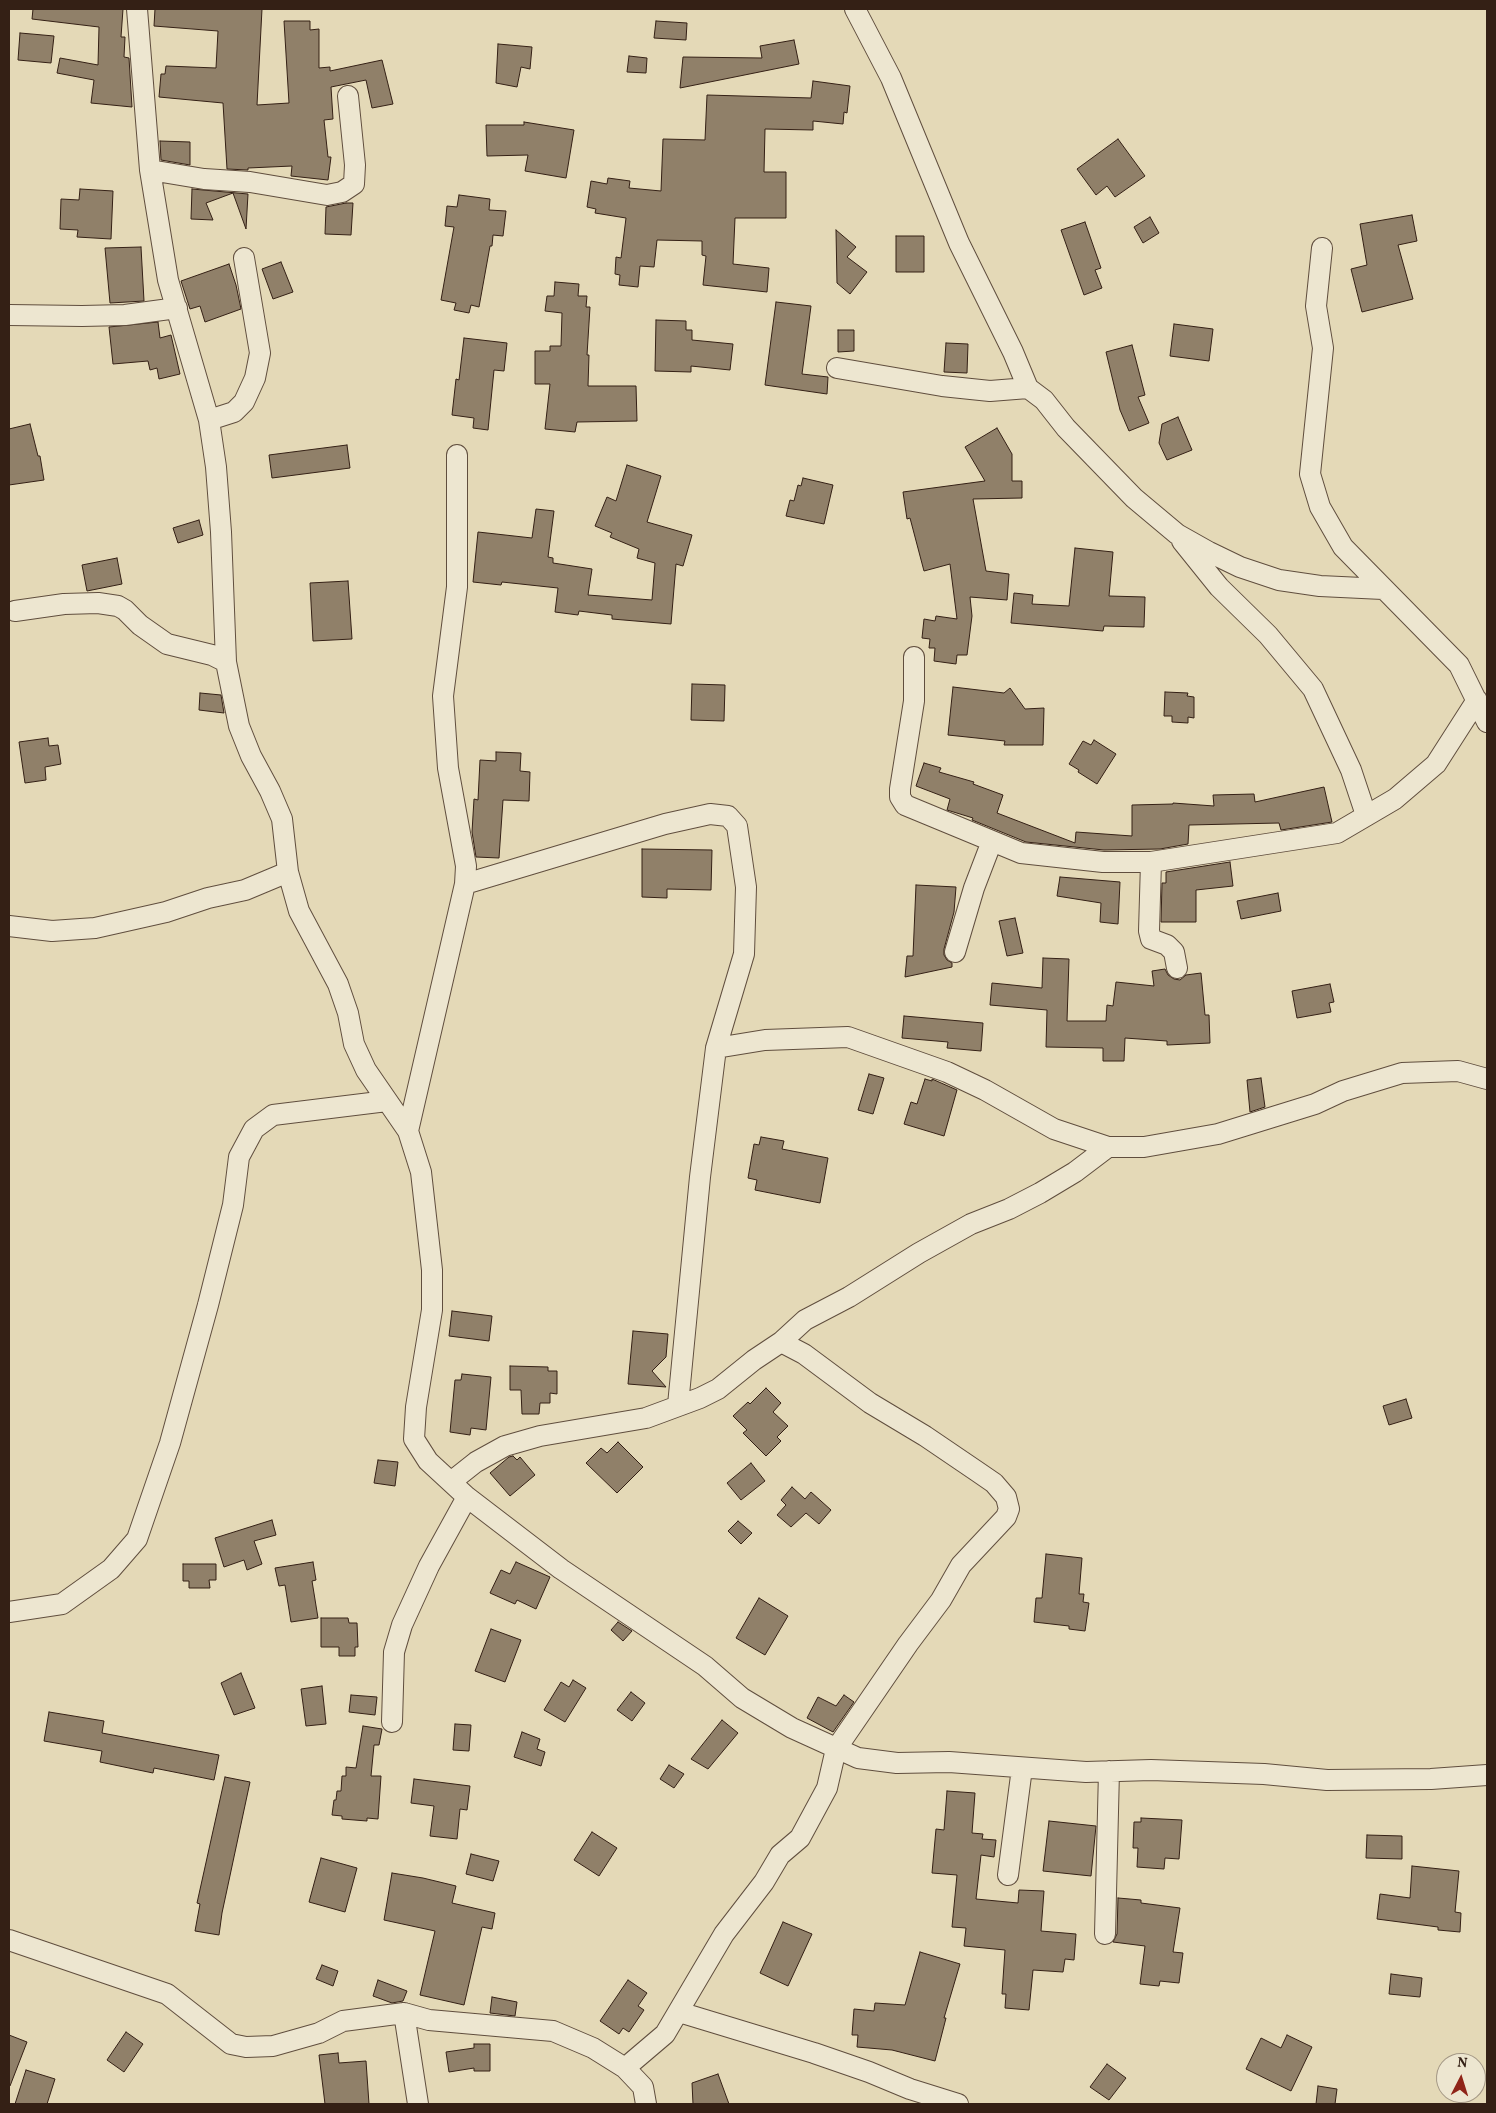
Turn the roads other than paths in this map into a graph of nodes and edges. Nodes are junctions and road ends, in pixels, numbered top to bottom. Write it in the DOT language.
graph roads {
  1 [pos="137,9"];
  2 [pos="856,9"];
  3 [pos="348,96"];
  4 [pos="150,170"];
  5 [pos="1322,248"];
  6 [pos="244,258"];
  7 [pos="177,308"];
  8 [pos="9,315"];
  9 [pos="838,368"];
  10 [pos="1028,388"];
  11 [pos="209,420"];
  12 [pos="457,455"];
  13 [pos="1176,534"];
  14 [pos="1384,589"];
  15 [pos="15,611"];
  16 [pos="914,657"];
  17 [pos="226,662"];
  18 [pos="1477,700"];
  19 [pos="1487,722"];
  20 [pos="1366,816"];
  21 [pos="992,841"];
  22 [pos="1151,862"];
  23 [pos="288,872"];
  24 [pos="465,884"];
  25 [pos="9,926"];
  26 [pos="955,952"];
  27 [pos="1177,968"];
  28 [pos="716,1048"];
  29 [pos="1487,1079"];
  30 [pos="387,1101"];
  31 [pos="408,1131"];
  32 [pos="1108,1147"];
  33 [pos="781,1342"];
  34 [pos="678,1405"];
  35 [pos="452,1481"];
  36 [pos="467,1497"];
  37 [pos="9,1612"];
  38 [pos="392,1722"];
  39 [pos="836,1749"];
  40 [pos="1022,1768"];
  41 [pos="1109,1771"];
  42 [pos="1487,1775"];
  43 [pos="1008,1875"];
  44 [pos="1105,1934"];
  45 [pos="9,1940"];
  46 [pos="679,2012"];
  47 [pos="404,2013"];
  48 [pos="625,2068"];
  49 [pos="418,2104"];
  50 [pos="646,2104"];
  51 [pos="958,2104"];
  1 -- 4 [label="street"];
  2 -- 10 [label="street"];
  3 -- 4 [label="street"];
  4 -- 7 [label="street"];
  5 -- 14 [label="street"];
  6 -- 11 [label="street"];
  7 -- 8 [label="street"];
  7 -- 11 [label="street"];
  9 -- 10 [label="street"];
  10 -- 13 [label="street"];
  11 -- 17 [label="street"];
  12 -- 24 [label="street"];
  13 -- 14 [label="street"];
  13 -- 20 [label="street"];
  14 -- 18 [label="street"];
  15 -- 17 [label="street"];
  16 -- 21 [label="street"];
  17 -- 23 [label="street"];
  18 -- 19 [label="street"];
  18 -- 20 [label="street"];
  20 -- 22 [label="street"];
  21 -- 22 [label="street"];
  21 -- 26 [label="street"];
  22 -- 27 [label="street"];
  23 -- 25 [label="street"];
  23 -- 30 [label="street"];
  24 -- 28 [label="street"];
  24 -- 31 [label="street"];
  28 -- 32 [label="street"];
  28 -- 34 [label="street"];
  29 -- 32 [label="street"];
  30 -- 31 [label="street"];
  30 -- 37 [label="street"];
  31 -- 35 [label="street"];
  32 -- 33 [label="street"];
  33 -- 34 [label="street"];
  33 -- 39 [label="street"];
  34 -- 35 [label="street"];
  35 -- 36 [label="street"];
  36 -- 38 [label="street"];
  36 -- 39 [label="street"];
  39 -- 40 [label="street"];
  39 -- 46 [label="street"];
  40 -- 41 [label="street"];
  40 -- 43 [label="street"];
  41 -- 42 [label="street"];
  41 -- 44 [label="street"];
  45 -- 47 [label="street"];
  46 -- 48 [label="street"];
  46 -- 51 [label="street"];
  47 -- 48 [label="street"];
  47 -- 49 [label="street"];
  48 -- 50 [label="street"];
}
